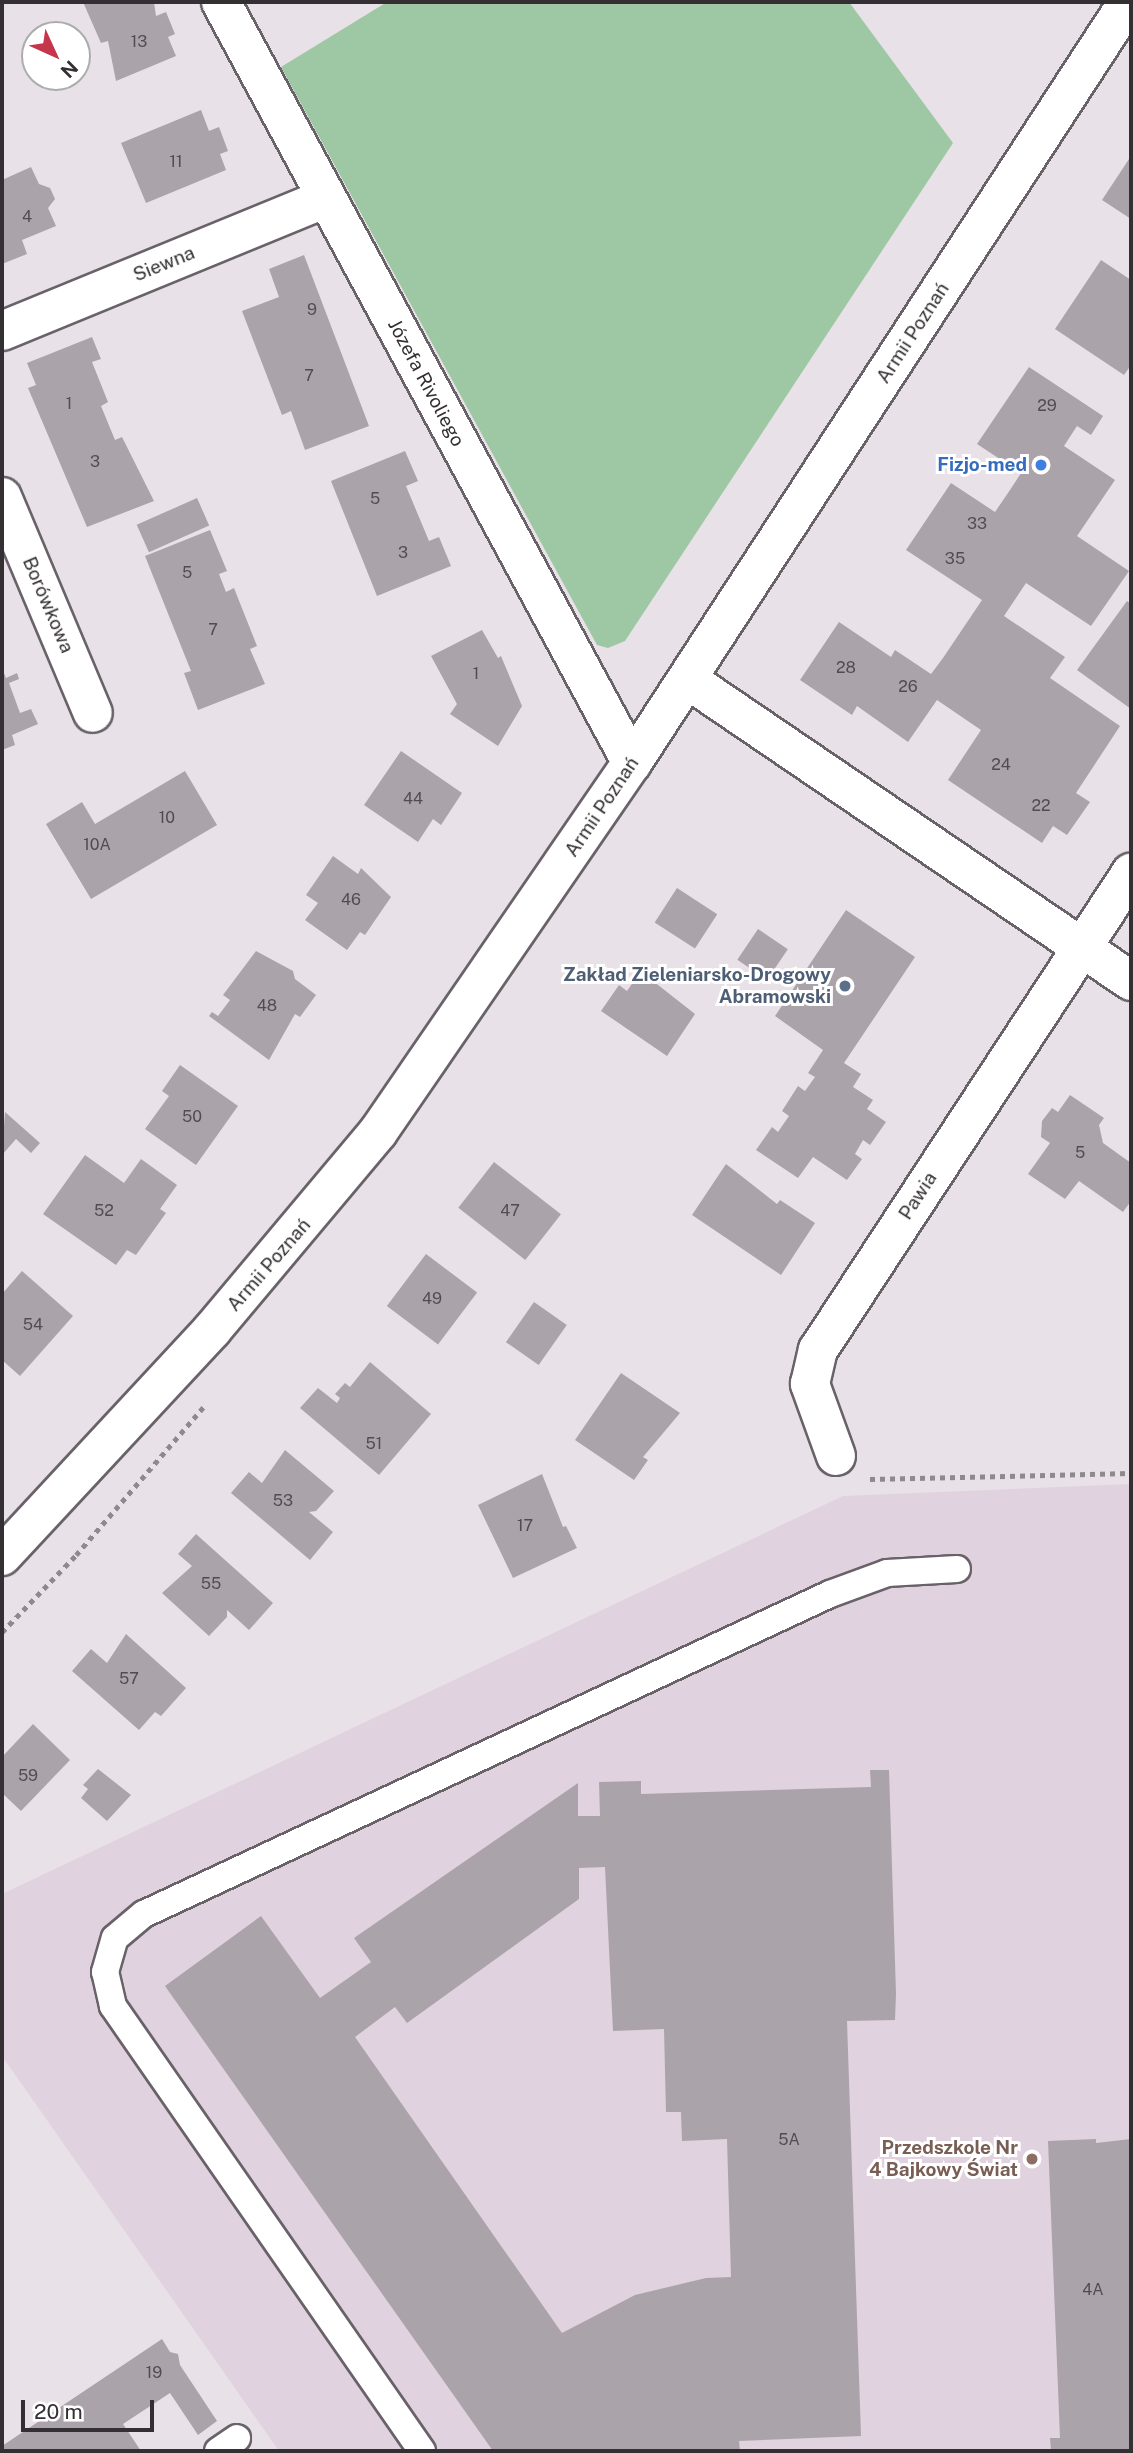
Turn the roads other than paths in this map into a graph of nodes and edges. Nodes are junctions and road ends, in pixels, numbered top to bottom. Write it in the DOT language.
graph roads {
  1 [pos="221,2"];
  2 [pos="1128,2"];
  3 [pos="326,198"];
  4 [pos="2,331"];
  5 [pos="2,497"];
  6 [pos="687,679"];
  7 [pos="93,713"];
  8 [pos="632,763"];
  9 [pos="1131,873"];
  10 [pos="1080,947"];
  11 [pos="1131,981"];
  12 [pos="836,1456"];
  13 [pos="2,1556"];
  14 [pos="957,1569"];
  15 [pos="422,2451"];
  1 -- 3 [label="street, Józefa Rivoliego"];
  2 -- 6 [label="street, Armii Poznań"];
  3 -- 4 [label="street, Siewna"];
  3 -- 8 [label="street, Józefa Rivoliego"];
  5 -- 7 [label="street, Borówkowa"];
  6 -- 8 [label="street, Armii Poznań"];
  6 -- 10 [label="street"];
  8 -- 13 [label="street, Armii Poznań"];
  9 -- 10 [label="street, Pawia"];
  10 -- 11 [label="street"];
  10 -- 12 [label="street, Pawia"];
  14 -- 15 [label="lane"];
}
